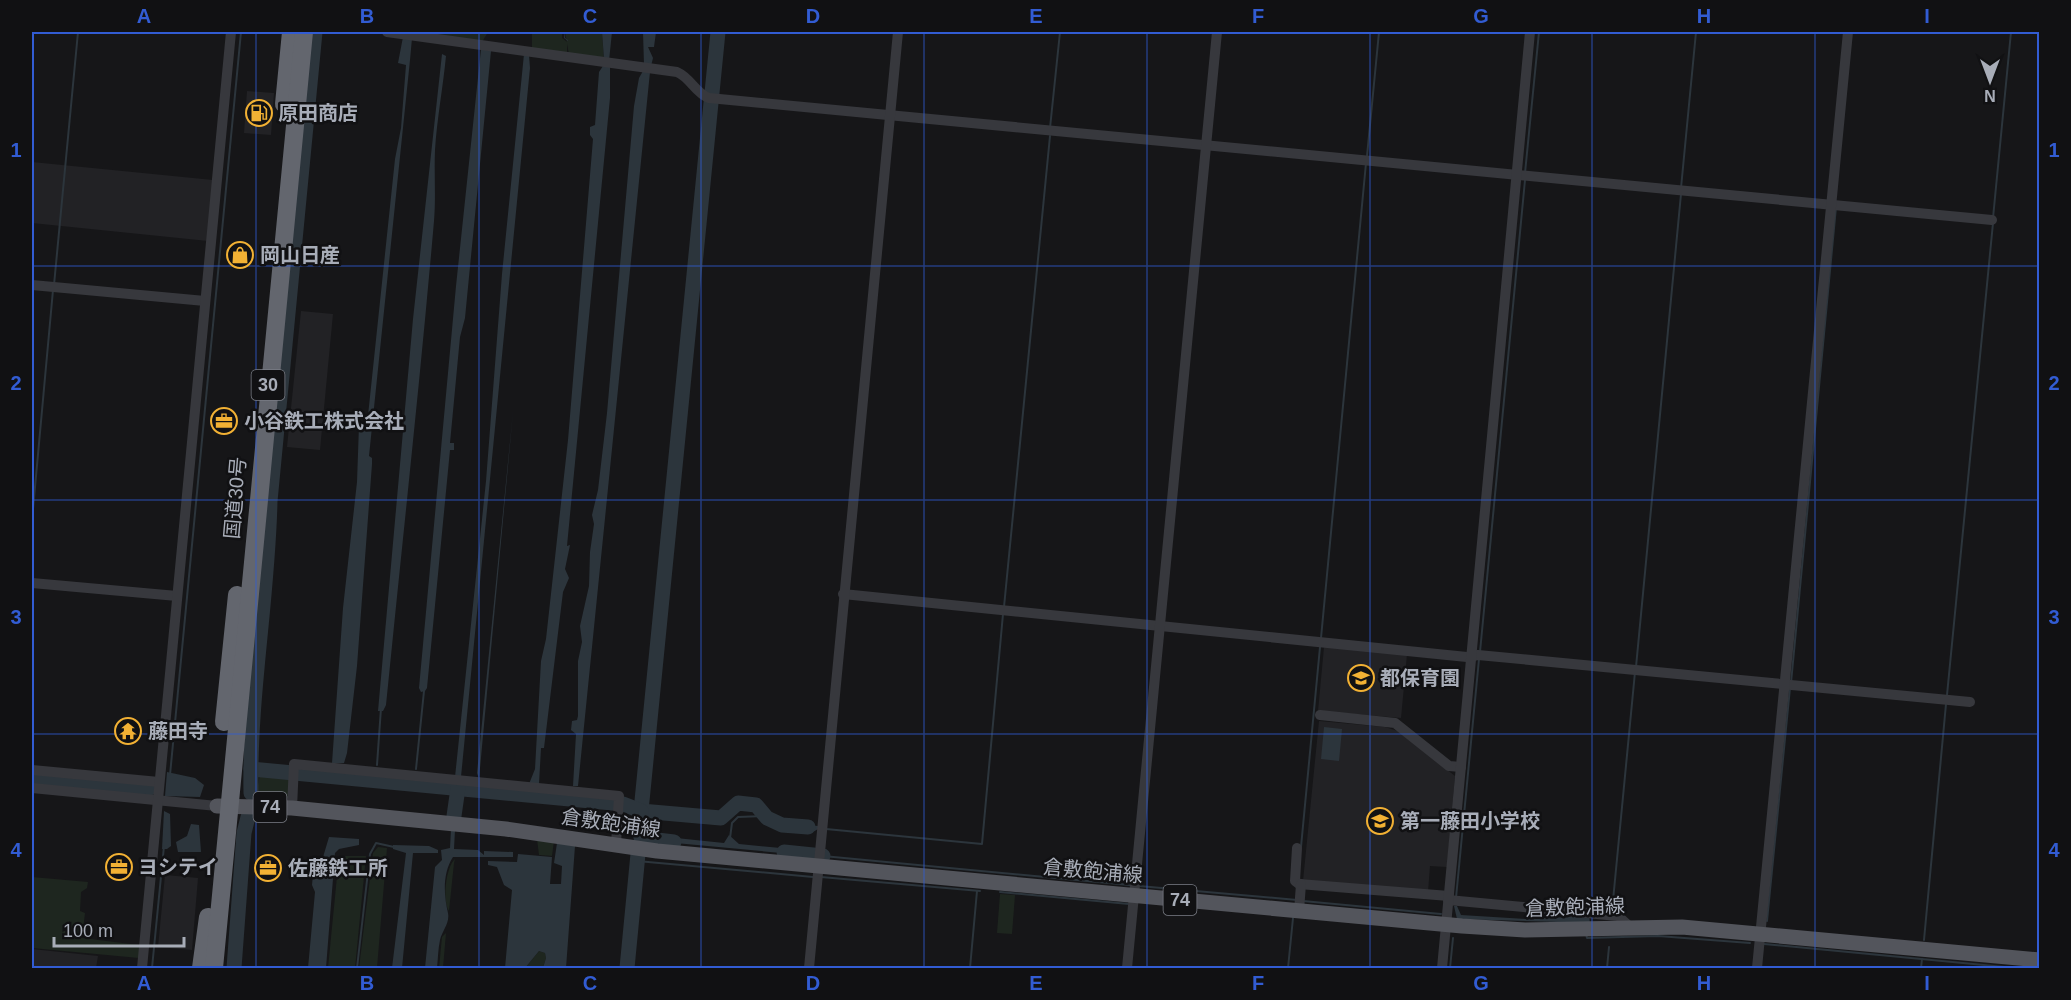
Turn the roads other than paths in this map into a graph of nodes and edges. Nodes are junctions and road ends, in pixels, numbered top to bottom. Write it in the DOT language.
graph roads {
  1 [pos="231,32"];
  2 [pos="291,32"];
  3 [pos="304,32"];
  4 [pos="387,32"];
  5 [pos="898,32"];
  6 [pos="1217,32"];
  7 [pos="1530,32"];
  8 [pos="1848,32"];
  9 [pos="893,115"];
  10 [pos="1206,146"];
  11 [pos="1516,176"];
  12 [pos="1835,206"];
  13 [pos="1992,220"];
  14 [pos="32,285"];
  15 [pos="205,301"];
  16 [pos="32,583"];
  17 [pos="843,594"];
  18 [pos="177,596"];
  19 [pos="1160,626"];
  20 [pos="1472,656"];
  21 [pos="1789,686"];
  22 [pos="1970,702"];
  23 [pos="1320,715"];
  24 [pos="1461,767"];
  25 [pos="32,770"];
  26 [pos="159,782"];
  27 [pos="32,788"];
  28 [pos="158,801"];
  29 [pos="223,806"];
  30 [pos="292,808"];
  31 [pos="616,844"];
  32 [pos="1297,848"];
  33 [pos="817,866"];
  34 [pos="1301,884"];
  35 [pos="1134,889"];
  36 [pos="1453,899"];
  37 [pos="1300,903"];
  38 [pos="1446,925"];
  39 [pos="1630,927"];
  40 [pos="1760,933"];
  41 [pos="2040,960"];
  42 [pos="142,969"];
  43 [pos="201,969"];
  44 [pos="214,969"];
  45 [pos="809,969"];
  46 [pos="1127,969"];
  47 [pos="1442,969"];
  48 [pos="1757,969"];
  1 -- 15 [label="street"];
  2 -- 29 [label="highway, 国道30号 / 30"];
  3 -- 29 [label="highway, 国道30号 / 30"];
  4 -- 9 [label="street"];
  5 -- 9 [label="street"];
  6 -- 10 [label="street"];
  7 -- 11 [label="street"];
  8 -- 12 [label="street"];
  9 -- 10 [label="street"];
  9 -- 17 [label="street"];
  10 -- 11 [label="street"];
  10 -- 19 [label="street"];
  11 -- 12 [label="street"];
  11 -- 20 [label="street"];
  12 -- 13 [label="street"];
  12 -- 21 [label="street"];
  14 -- 15 [label="street"];
  15 -- 18 [label="street"];
  16 -- 18 [label="street"];
  17 -- 19 [label="street"];
  17 -- 33 [label="street"];
  18 -- 26 [label="street"];
  19 -- 20 [label="street"];
  19 -- 35 [label="street"];
  20 -- 21 [label="street"];
  20 -- 24 [label="street"];
  21 -- 22 [label="street"];
  21 -- 40 [label="street"];
  23 -- 24 [label="street"];
  24 -- 36 [label="street"];
  25 -- 26 [label="street"];
  26 -- 28 [label="street"];
  27 -- 28 [label="street"];
  28 -- 29 [label="street"];
  28 -- 42 [label="street"];
  29 -- 30 [label="main road, 倉敷飽浦線 / 74"];
  29 -- 43 [label="highway, 国道30号 / 30"];
  29 -- 44 [label="highway, 国道30号 / 30"];
  30 -- 31 [label="main road, 倉敷飽浦線 / 74"];
  30 -- 31 [label="street"];
  31 -- 33 [label="main road, 倉敷飽浦線 / 74"];
  32 -- 34 [label="street"];
  33 -- 35 [label="main road, 倉敷飽浦線 / 74"];
  33 -- 45 [label="street"];
  34 -- 36 [label="street"];
  34 -- 37 [label="street"];
  35 -- 37 [label="main road, 倉敷飽浦線 / 74"];
  35 -- 46 [label="street"];
  36 -- 38 [label="street"];
  36 -- 39 [label="street"];
  37 -- 38 [label="main road, 倉敷飽浦線 / 74"];
  38 -- 39 [label="main road, 倉敷飽浦線 / 74"];
  38 -- 47 [label="street"];
  39 -- 40 [label="main road, 倉敷飽浦線 / 74"];
  40 -- 41 [label="main road, 倉敷飽浦線 / 74"];
  40 -- 48 [label="street"];
}
